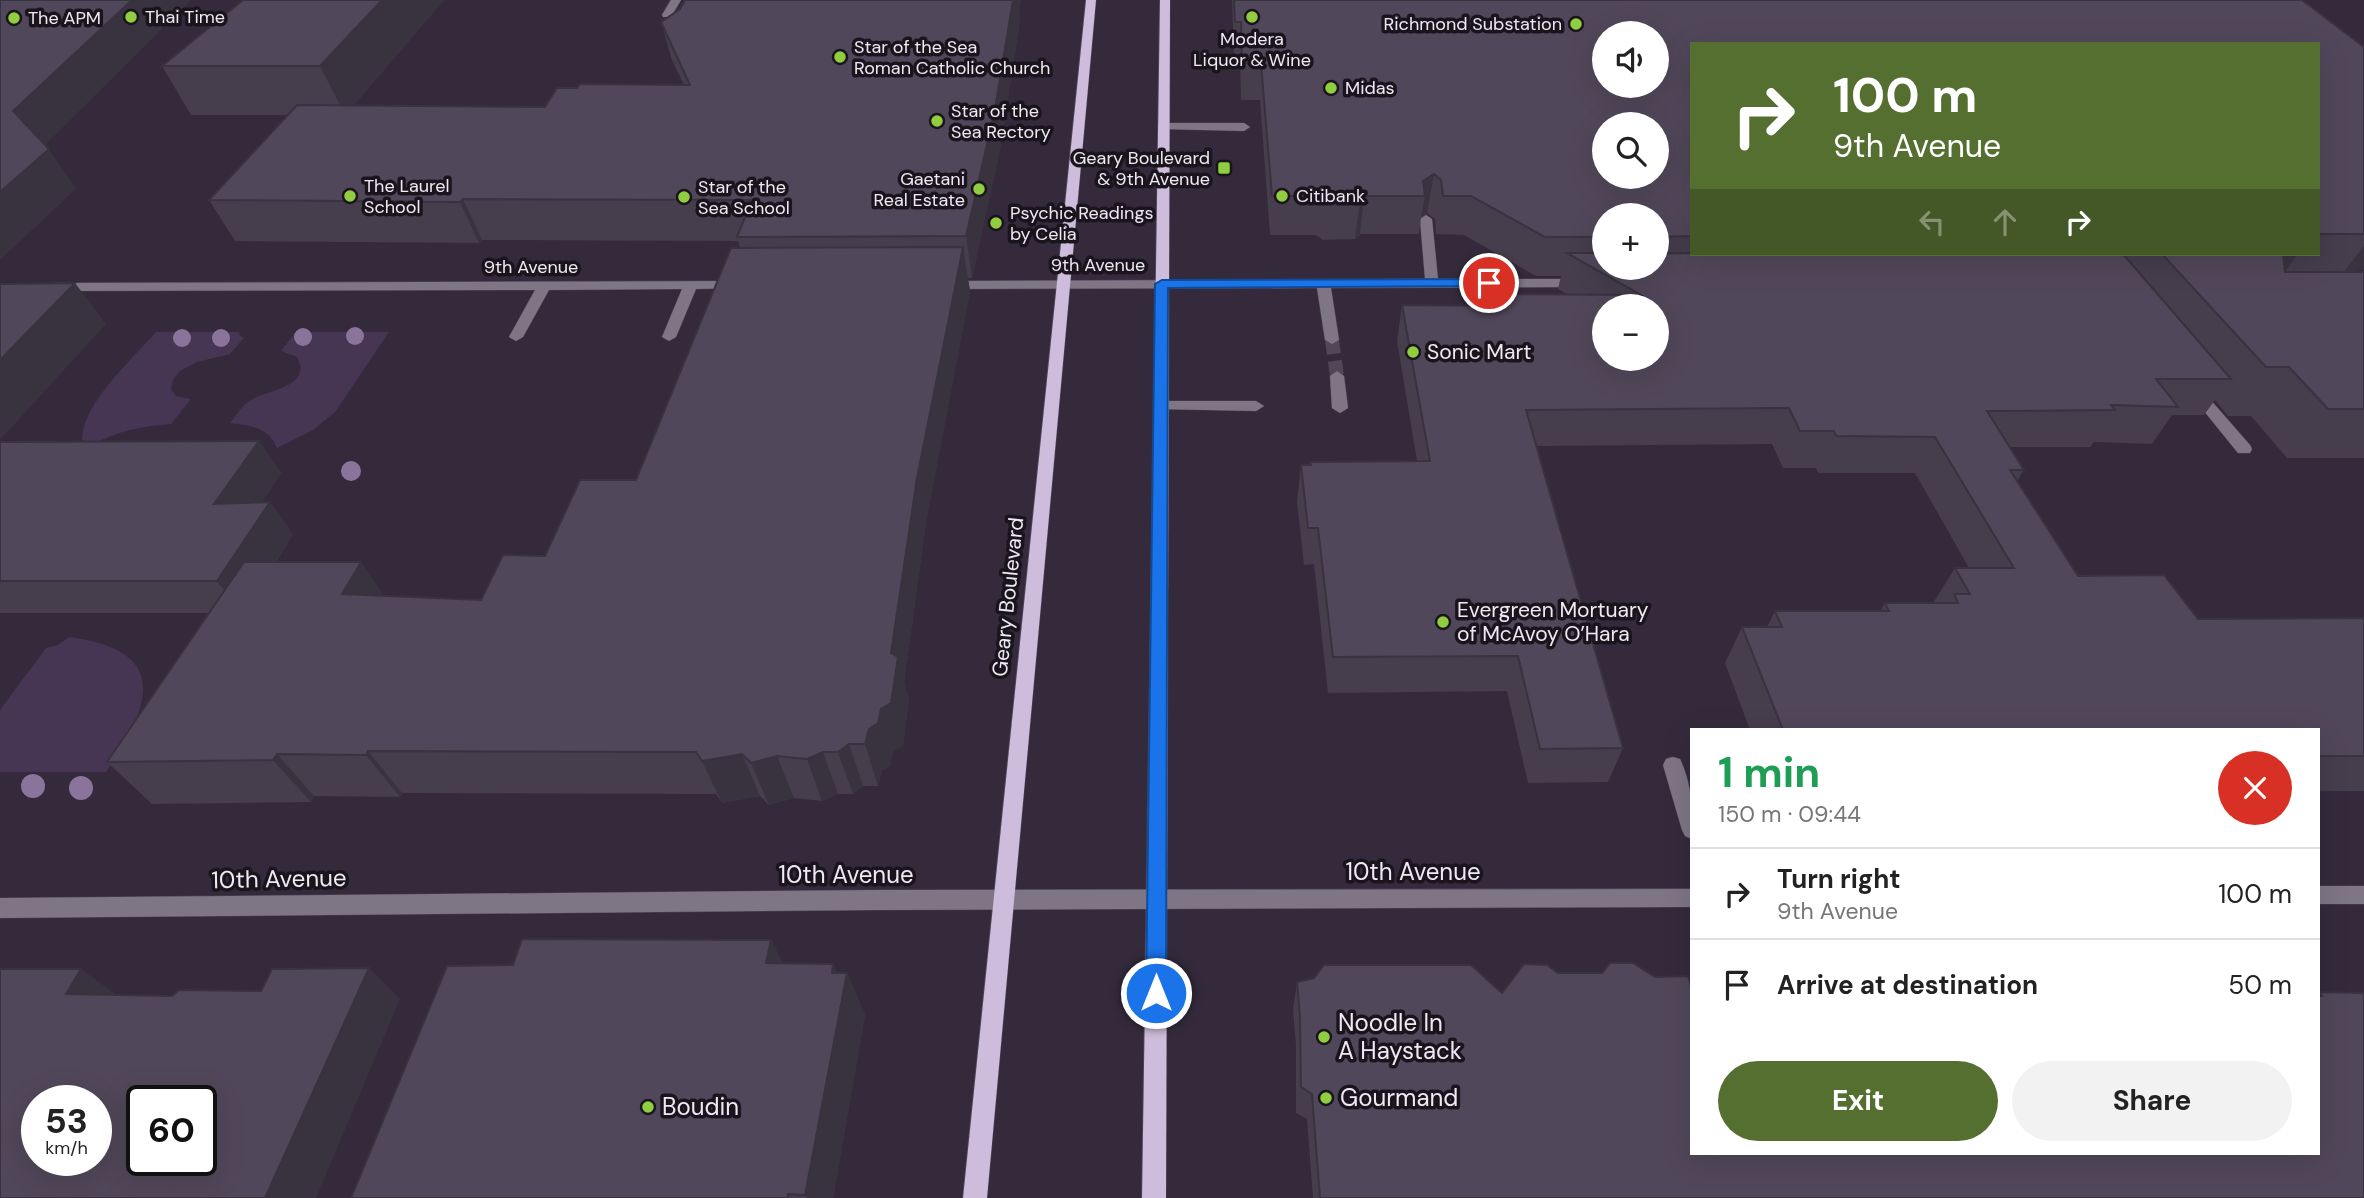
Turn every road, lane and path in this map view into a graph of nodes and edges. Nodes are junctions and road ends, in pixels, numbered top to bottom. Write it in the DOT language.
graph roads {
  1 [pos="676,0"];
  2 [pos="1091,0"];
  3 [pos="1165,0"];
  4 [pos="667,15"];
  5 [pos="1164,127"];
  6 [pos="1244,127"];
  7 [pos="1426,219"];
  8 [pos="1323,283"];
  9 [pos="1433,283"];
  10 [pos="1601,283"];
  11 [pos="1064,284"];
  12 [pos="1162,284"];
  13 [pos="691,285"];
  14 [pos="760,285"];
  15 [pos="927,285"];
  16 [pos="544,286"];
  17 [pos="38,287"];
  18 [pos="516,337"];
  19 [pos="669,337"];
  20 [pos="1332,340"];
  21 [pos="1337,376"];
  22 [pos="2186,380"];
  23 [pos="1161,406"];
  24 [pos="1256,406"];
  25 [pos="1340,408"];
  26 [pos="2244,449"];
  27 [pos="1673,765"];
  28 [pos="1690,823"];
  29 [pos="2320,895"];
  30 [pos="2364,895"];
  31 [pos="1690,898"];
  32 [pos="1156,899"];
  33 [pos="1004,900"];
  34 [pos="0,908"];
  35 [pos="975,1198"];
  36 [pos="1154,1198"];
  1 -- 4 [label="street"];
  2 -- 11 [label="main road, Geary Boulevard"];
  3 -- 5 [label="main road"];
  5 -- 6 [label="street"];
  5 -- 12 [label="main road"];
  7 -- 9 [label="street"];
  8 -- 9 [label="street, 9th Avenue"];
  8 -- 12 [label="street, 9th Avenue"];
  8 -- 20 [label="street"];
  9 -- 10 [label="street, 9th Avenue"];
  11 -- 12 [label="street, 9th Avenue"];
  11 -- 15 [label="street, 9th Avenue"];
  11 -- 33 [label="main road, Geary Boulevard"];
  12 -- 23 [label="main road"];
  13 -- 14 [label="street, 9th Avenue"];
  13 -- 16 [label="street, 9th Avenue"];
  13 -- 19 [label="street"];
  16 -- 17 [label="street, 9th Avenue"];
  16 -- 18 [label="street"];
  21 -- 25 [label="street"];
  22 -- 26 [label="street"];
  23 -- 24 [label="street"];
  23 -- 32 [label="main road"];
  27 -- 28 [label="street"];
  29 -- 30 [label="street"];
  31 -- 32 [label="street, 10th Avenue"];
  32 -- 33 [label="street, 10th Avenue"];
  32 -- 36 [label="main road"];
  33 -- 34 [label="street, 10th Avenue"];
  33 -- 35 [label="main road, Geary Boulevard"];
}
